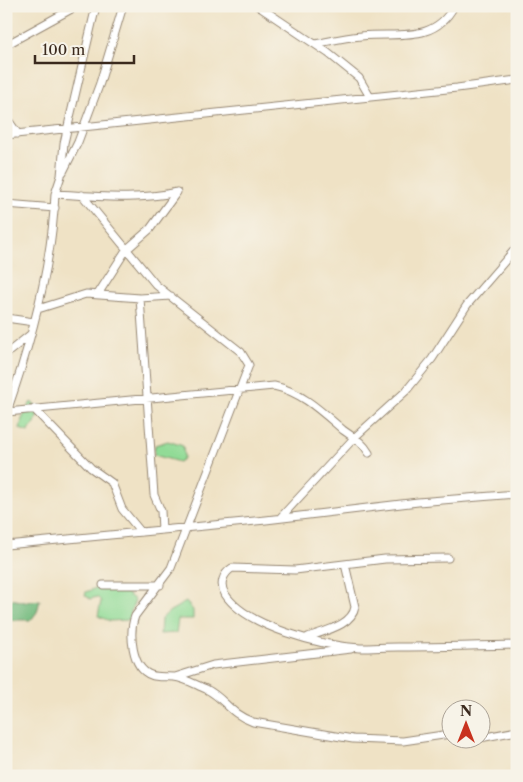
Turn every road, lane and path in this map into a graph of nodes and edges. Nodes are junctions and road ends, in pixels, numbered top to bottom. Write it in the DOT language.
graph roads {
  1 [pos="77,6"];
  2 [pos="96,6"];
  3 [pos="123,6"];
  4 [pos="258,6"];
  5 [pos="454,6"];
  6 [pos="315,44"];
  7 [pos="6,45"];
  8 [pos="517,80"];
  9 [pos="370,97"];
  10 [pos="6,117"];
  11 [pos="82,127"];
  12 [pos="67,129"];
  13 [pos="18,134"];
  14 [pos="6,135"];
  15 [pos="61,176"];
  16 [pos="55,194"];
  17 [pos="82,196"];
  18 [pos="6,204"];
  19 [pos="55,208"];
  20 [pos="517,247"];
  21 [pos="126,250"];
  22 [pos="98,294"];
  23 [pos="170,296"];
  24 [pos="140,298"];
  25 [pos="38,309"];
  26 [pos="6,318"];
  27 [pos="34,322"];
  28 [pos="31,334"];
  29 [pos="6,354"];
  30 [pos="242,389"];
  31 [pos="149,398"];
  32 [pos="34,408"];
  33 [pos="6,413"];
  34 [pos="355,437"];
  35 [pos="369,453"];
  36 [pos="517,494"];
  37 [pos="281,517"];
  38 [pos="185,528"];
  39 [pos="162,530"];
  40 [pos="141,532"];
  41 [pos="6,545"];
  42 [pos="448,558"];
  43 [pos="345,564"];
  44 [pos="103,585"];
  45 [pos="160,585"];
  46 [pos="308,638"];
  47 [pos="517,645"];
  48 [pos="362,648"];
  49 [pos="175,677"];
  50 [pos="517,731"];
  51 [pos="440,735"];
  52 [pos="490,736"];
  1 -- 7 [label="street"];
  2 -- 12 [label="street"];
  3 -- 11 [label="street"];
  4 -- 6 [label="street"];
  5 -- 6 [label="street"];
  6 -- 9 [label="street"];
  8 -- 9 [label="street"];
  9 -- 11 [label="street"];
  10 -- 13 [label="street"];
  11 -- 12 [label="street"];
  11 -- 15 [label="street"];
  12 -- 13 [label="street"];
  12 -- 15 [label="street"];
  13 -- 14 [label="street"];
  15 -- 16 [label="street"];
  16 -- 17 [label="street"];
  16 -- 19 [label="street"];
  17 -- 21 [label="street"];
  17 -- 21 [label="street"];
  18 -- 19 [label="street"];
  19 -- 25 [label="street"];
  20 -- 34 [label="street"];
  21 -- 22 [label="street"];
  21 -- 23 [label="street"];
  22 -- 24 [label="street"];
  22 -- 25 [label="street"];
  23 -- 24 [label="street"];
  23 -- 30 [label="street"];
  24 -- 31 [label="street"];
  25 -- 27 [label="street"];
  26 -- 27 [label="street"];
  27 -- 28 [label="street"];
  28 -- 29 [label="street"];
  28 -- 33 [label="street"];
  30 -- 31 [label="street"];
  30 -- 34 [label="street"];
  30 -- 38 [label="street"];
  31 -- 32 [label="street"];
  31 -- 39 [label="street"];
  32 -- 33 [label="street"];
  32 -- 40 [label="street"];
  34 -- 35 [label="street"];
  34 -- 37 [label="street"];
  36 -- 37 [label="street"];
  37 -- 38 [label="street"];
  38 -- 39 [label="street"];
  38 -- 45 [label="street"];
  39 -- 40 [label="street"];
  40 -- 41 [label="street"];
  42 -- 43 [label="street"];
  43 -- 46 [label="street"];
  43 -- 46 [label="street"];
  44 -- 45 [label="street"];
  45 -- 49 [label="street"];
  46 -- 48 [label="street"];
  47 -- 48 [label="street"];
  48 -- 49 [label="street"];
  49 -- 51 [label="street"];
  50 -- 52 [label="street"];
}
